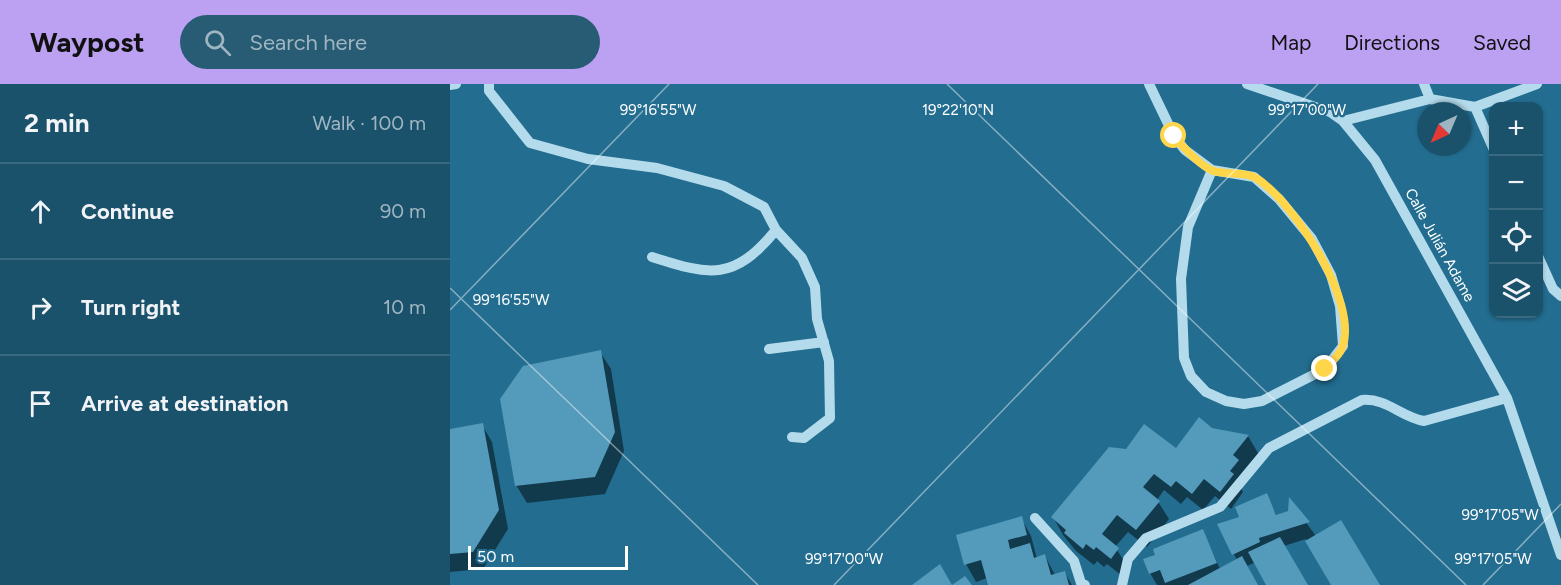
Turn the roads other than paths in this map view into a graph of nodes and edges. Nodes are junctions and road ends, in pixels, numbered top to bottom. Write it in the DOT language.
graph roads {
  1 [pos="456,84"];
  2 [pos="489,84"];
  3 [pos="1149,84"];
  4 [pos="1247,84"];
  5 [pos="1424,84"];
  6 [pos="1537,84"];
  7 [pos="450,86"];
  8 [pos="1431,99"];
  9 [pos="1475,107"];
  10 [pos="1343,121"];
  11 [pos="1489,139"];
  12 [pos="1212,170"];
  13 [pos="776,230"];
  14 [pos="652,257"];
  15 [pos="1542,264"];
  16 [pos="1561,296"];
  17 [pos="824,342"];
  18 [pos="769,349"];
  19 [pos="1507,398"];
  20 [pos="792,437"];
  21 [pos="1035,518"];
  22 [pos="1561,555"];
  23 [pos="1084,585"];
  24 [pos="1122,585"];
  1 -- 7 [label="street"];
  2 -- 13 [label="street"];
  3 -- 12 [label="street"];
  4 -- 10 [label="street, Calle Julián Adame"];
  5 -- 8 [label="street"];
  6 -- 9 [label="street"];
  8 -- 9 [label="street"];
  8 -- 10 [label="street"];
  9 -- 11 [label="street"];
  10 -- 19 [label="street, Calle Julián Adame"];
  12 -- 12 [label="street"];
  13 -- 14 [label="street"];
  13 -- 17 [label="street"];
  15 -- 16 [label="street"];
  17 -- 18 [label="street"];
  17 -- 20 [label="street"];
  19 -- 22 [label="street, Calle Julián Adame"];
  19 -- 24 [label="street"];
  21 -- 23 [label="street"];
}
